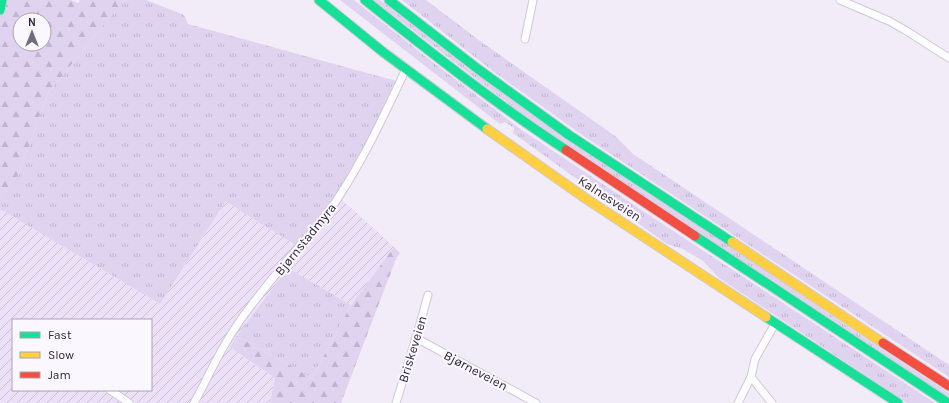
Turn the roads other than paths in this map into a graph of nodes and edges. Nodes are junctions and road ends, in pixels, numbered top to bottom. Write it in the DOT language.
graph roads {
  1 [pos="2,0"];
  2 [pos="318,0"];
  3 [pos="365,0"];
  4 [pos="389,0"];
  5 [pos="533,0"];
  6 [pos="840,0"];
  7 [pos="0,10"];
  8 [pos="525,39"];
  9 [pos="949,58"];
  10 [pos="406,69"];
  11 [pos="428,295"];
  12 [pos="776,322"];
  13 [pos="416,338"];
  14 [pos="751,377"];
  15 [pos="949,386"];
  16 [pos="111,391"];
  17 [pos="129,403"];
  18 [pos="194,403"];
  19 [pos="396,403"];
  20 [pos="536,403"];
  21 [pos="738,403"];
  22 [pos="772,403"];
  23 [pos="898,403"];
  24 [pos="948,403"];
  1 -- 7 [label="main road"];
  2 -- 10 [label="main road, Kalnesveien"];
  3 -- 24 [label="main road"];
  4 -- 15 [label="main road"];
  5 -- 8 [label="street"];
  6 -- 9 [label="street"];
  10 -- 12 [label="main road, Kalnesveien"];
  10 -- 18 [label="street, Bjørnstadmyra"];
  11 -- 13 [label="street, Briskeveien"];
  12 -- 14 [label="street"];
  12 -- 23 [label="main road, Kalnesveien"];
  13 -- 19 [label="street, Briskeveien"];
  13 -- 20 [label="street, Bjørneveien"];
  14 -- 21 [label="street"];
  14 -- 22 [label="street"];
  16 -- 17 [label="street"];
}
